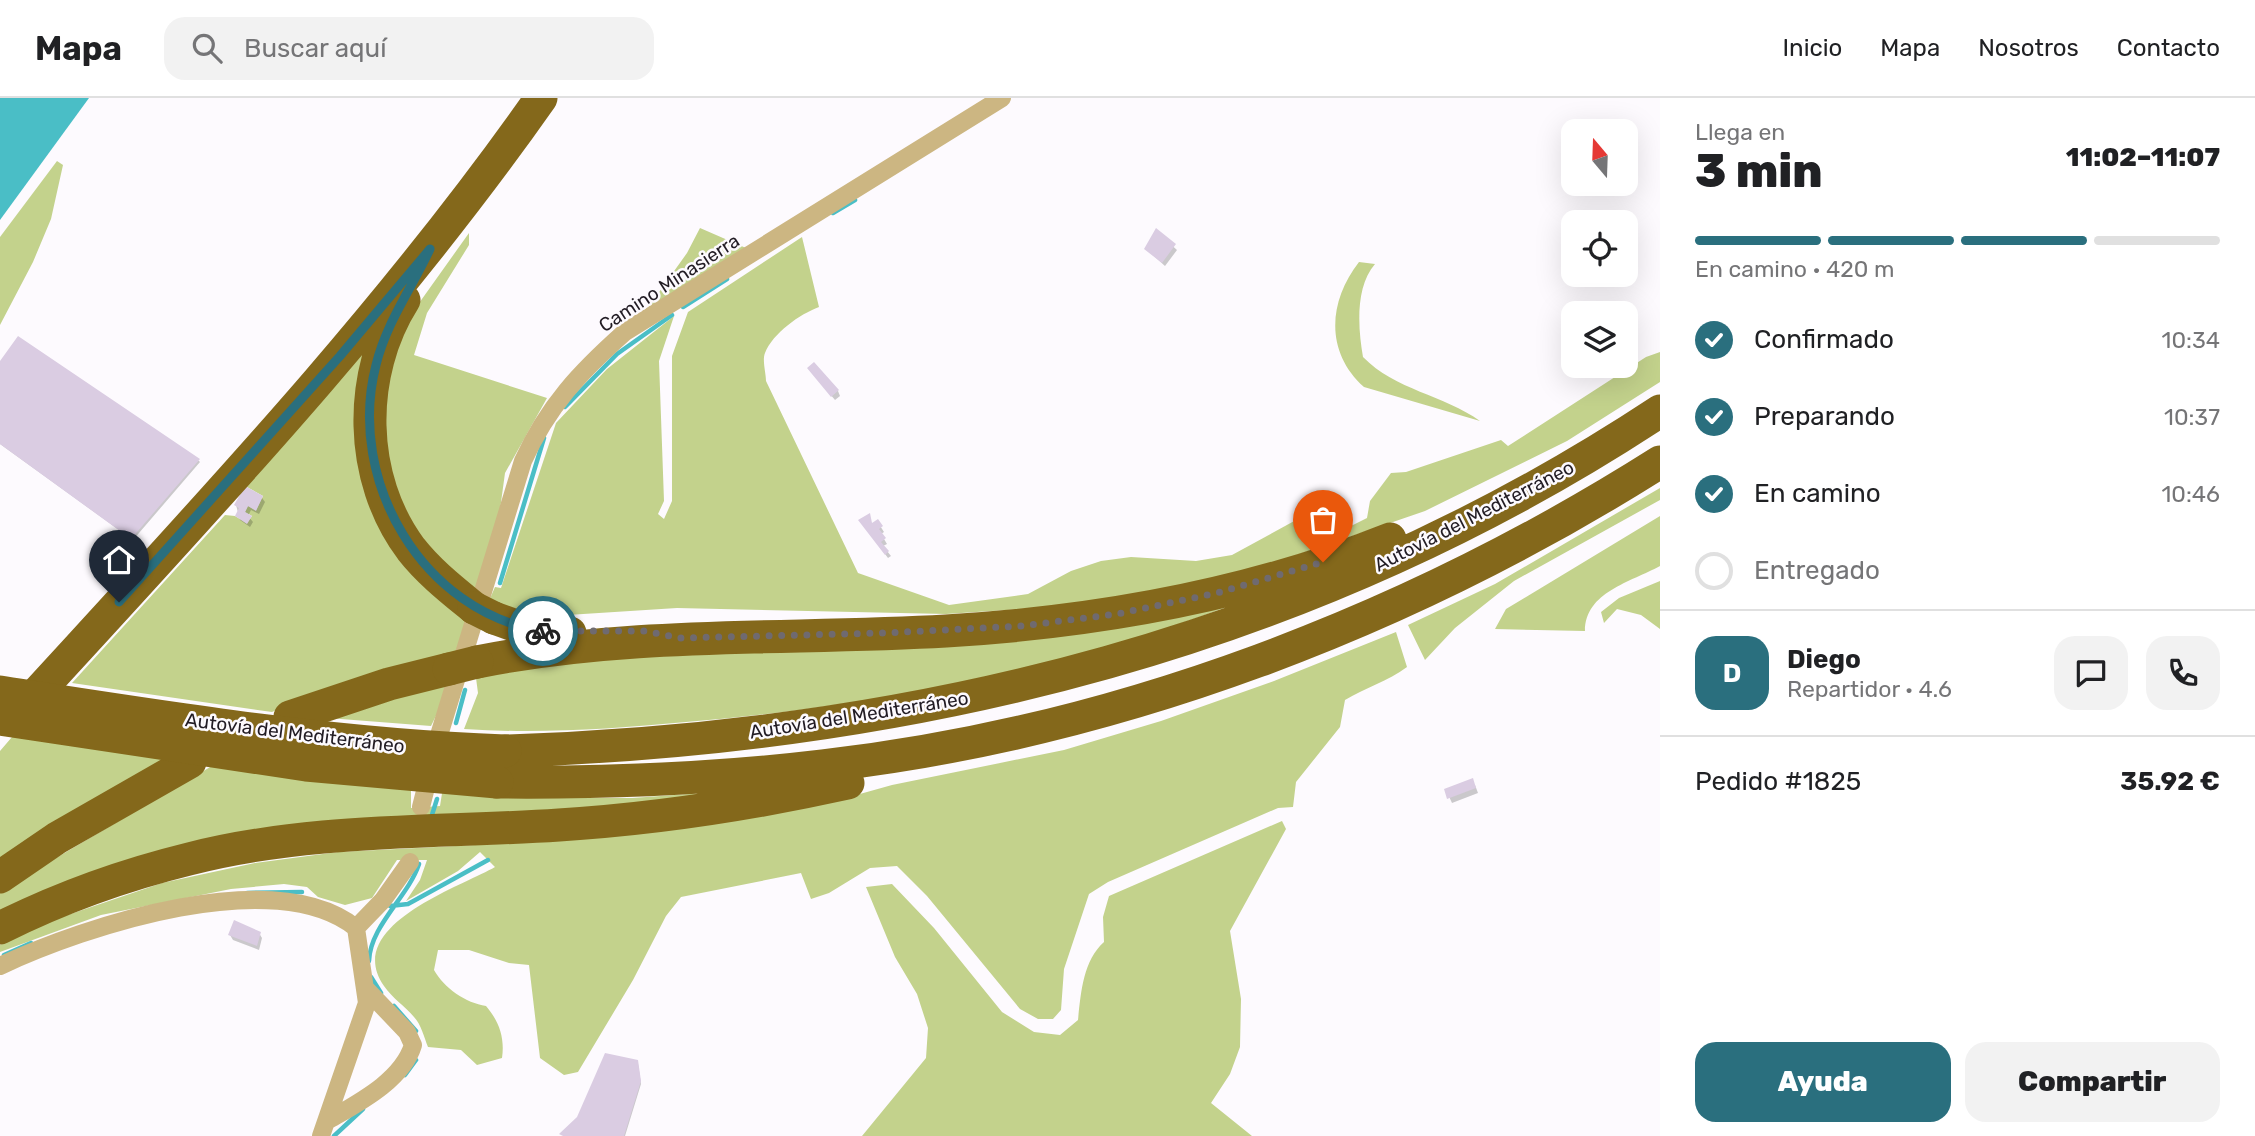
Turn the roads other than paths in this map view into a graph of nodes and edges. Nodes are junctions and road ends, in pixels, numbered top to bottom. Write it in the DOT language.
graph roads {
  1 [pos="541,98"];
  2 [pos="1002,98"];
  3 [pos="430,249"];
  4 [pos="1660,411"];
  5 [pos="1611,444"];
  6 [pos="1660,461"];
  7 [pos="680,638"];
  8 [pos="0,692"];
  9 [pos="290,717"];
  10 [pos="1073,718"];
  11 [pos="0,719"];
  12 [pos="0,733"];
  13 [pos="190,762"];
  14 [pos="501,766"];
  15 [pos="421,807"];
  16 [pos="410,862"];
  17 [pos="0,877"];
  18 [pos="0,928"];
  19 [pos="356,928"];
  20 [pos="0,966"];
  21 [pos="365,988"];
  22 [pos="324,1128"];
  1 -- 3 [label="highway"];
  2 -- 15 [label="street, Camino Minasierra"];
  3 -- 7 [label="highway"];
  3 -- 12 [label="highway"];
  4 -- 5 [label="highway, Autovía del Mediterráneo"];
  5 -- 7 [label="highway"];
  5 -- 14 [label="highway, Autovía del Mediterráneo"];
  6 -- 10 [label="highway, Autovía del Mediterráneo"];
  7 -- 9 [label="highway"];
  8 -- 14 [label="highway, Autovía del Mediterráneo, bridge"];
  10 -- 14 [label="highway, Autovía del Mediterráneo"];
  10 -- 18 [label="highway"];
  11 -- 14 [label="highway, Autovía del Mediterráneo, bridge"];
  13 -- 17 [label="highway"];
  16 -- 19 [label="street"];
  19 -- 20 [label="street"];
  19 -- 21 [label="street"];
  21 -- 22 [label="street"];
  21 -- 22 [label="street"];
}
